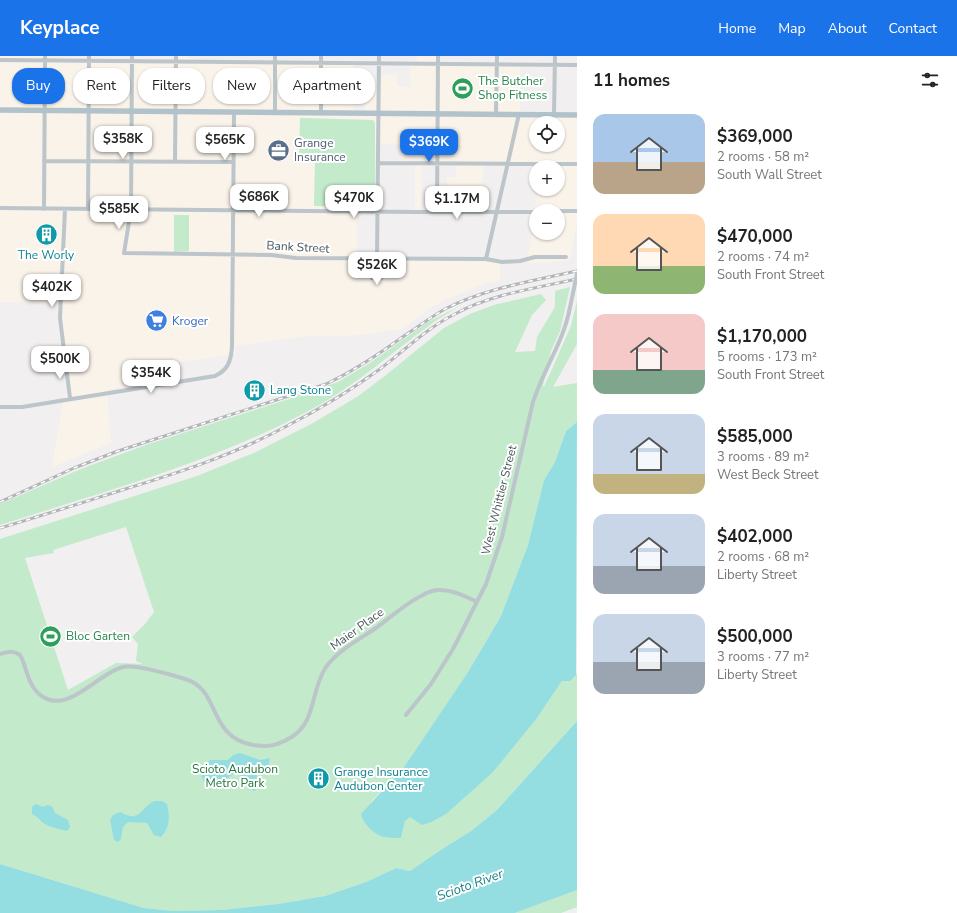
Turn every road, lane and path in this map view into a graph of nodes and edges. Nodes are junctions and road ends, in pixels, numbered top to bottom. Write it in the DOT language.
graph roads {
  1 [pos="176,56"];
  2 [pos="275,56"];
  3 [pos="321,56"];
  4 [pos="379,56"];
  5 [pos="438,56"];
  6 [pos="497,56"];
  7 [pos="555,56"];
  8 [pos="45,58"];
  9 [pos="89,58"];
  10 [pos="132,58"];
  11 [pos="0,60"];
  12 [pos="176,61"];
  13 [pos="275,62"];
  14 [pos="321,63"];
  15 [pos="379,63"];
  16 [pos="438,64"];
  17 [pos="496,64"];
  18 [pos="555,64"];
  19 [pos="577,65"];
  20 [pos="0,110"];
  21 [pos="44,110"];
  22 [pos="88,110"];
  23 [pos="132,111"];
  24 [pos="175,111"];
  25 [pos="234,112"];
  26 [pos="275,112"];
  27 [pos="321,112"];
  28 [pos="379,113"];
  29 [pos="438,114"];
  30 [pos="496,114"];
  31 [pos="518,114"];
  32 [pos="554,114"];
  33 [pos="577,115"];
  34 [pos="44,161"];
  35 [pos="88,161"];
  36 [pos="132,161"];
  37 [pos="175,161"];
  38 [pos="233,162"];
  39 [pos="378,163"];
  40 [pos="437,163"];
  41 [pos="508,164"];
  42 [pos="577,164"];
  43 [pos="0,208"];
  44 [pos="44,209"];
  45 [pos="65,209"];
  46 [pos="88,209"];
  47 [pos="131,209"];
  48 [pos="233,210"];
  49 [pos="378,211"];
  50 [pos="565,211"];
  51 [pos="577,211"];
  52 [pos="437,212"];
  53 [pos="497,212"];
  54 [pos="529,212"];
  55 [pos="233,254"];
  56 [pos="566,257"];
  57 [pos="377,259"];
  58 [pos="486,259"];
  59 [pos="577,274"];
  60 [pos="70,398"];
  61 [pos="0,407"];
  62 [pos="477,602"];
  63 [pos="0,654"];
  64 [pos="406,715"];
  1 -- 12 [label="street"];
  2 -- 13 [label="street"];
  3 -- 14 [label="street"];
  4 -- 15 [label="street"];
  5 -- 16 [label="street"];
  6 -- 17 [label="street"];
  7 -- 18 [label="street"];
  8 -- 9 [label="street"];
  8 -- 11 [label="street"];
  8 -- 21 [label="street"];
  9 -- 10 [label="street"];
  9 -- 22 [label="street"];
  10 -- 12 [label="street"];
  10 -- 23 [label="street"];
  12 -- 13 [label="street"];
  12 -- 24 [label="street"];
  13 -- 14 [label="street"];
  13 -- 26 [label="street"];
  14 -- 15 [label="street"];
  14 -- 27 [label="street"];
  15 -- 16 [label="street"];
  15 -- 28 [label="street"];
  16 -- 17 [label="street"];
  16 -- 29 [label="street"];
  17 -- 18 [label="street"];
  17 -- 30 [label="street"];
  18 -- 19 [label="street"];
  18 -- 32 [label="street"];
  20 -- 21 [label="main road"];
  21 -- 22 [label="main road"];
  21 -- 34 [label="street"];
  22 -- 23 [label="main road"];
  22 -- 35 [label="street"];
  23 -- 24 [label="main road"];
  23 -- 36 [label="street"];
  24 -- 25 [label="main road"];
  24 -- 37 [label="street"];
  25 -- 26 [label="main road"];
  25 -- 38 [label="street"];
  26 -- 27 [label="main road"];
  27 -- 28 [label="main road"];
  28 -- 29 [label="main road"];
  28 -- 39 [label="street"];
  29 -- 30 [label="main road"];
  29 -- 40 [label="street"];
  30 -- 31 [label="main road"];
  31 -- 32 [label="main road"];
  31 -- 41 [label="street"];
  32 -- 33 [label="main road"];
  34 -- 35 [label="street"];
  34 -- 44 [label="street"];
  35 -- 36 [label="street"];
  35 -- 46 [label="street"];
  36 -- 37 [label="street"];
  36 -- 47 [label="street"];
  37 -- 38 [label="street"];
  38 -- 48 [label="street"];
  39 -- 40 [label="street"];
  39 -- 49 [label="street"];
  40 -- 41 [label="street"];
  40 -- 52 [label="street"];
  41 -- 42 [label="street"];
  41 -- 53 [label="street"];
  43 -- 44 [label="street"];
  44 -- 45 [label="street"];
  45 -- 46 [label="street"];
  45 -- 60 [label="street"];
  46 -- 47 [label="street"];
  47 -- 48 [label="street"];
  47 -- 55 [label="street, Bank Street"];
  48 -- 49 [label="street"];
  48 -- 55 [label="street"];
  49 -- 52 [label="street"];
  49 -- 57 [label="street"];
  50 -- 51 [label="street"];
  52 -- 53 [label="street"];
  53 -- 54 [label="street"];
  53 -- 58 [label="street"];
  55 -- 57 [label="street, Bank Street"];
  55 -- 60 [label="street"];
  56 -- 58 [label="street, Bank Street"];
  57 -- 58 [label="street, Bank Street"];
  59 -- 62 [label="street, West Whittier Street, bridge"];
  60 -- 61 [label="street"];
  62 -- 63 [label="street, Maier Place"];
  62 -- 64 [label="street, West Whittier Street"];
}
